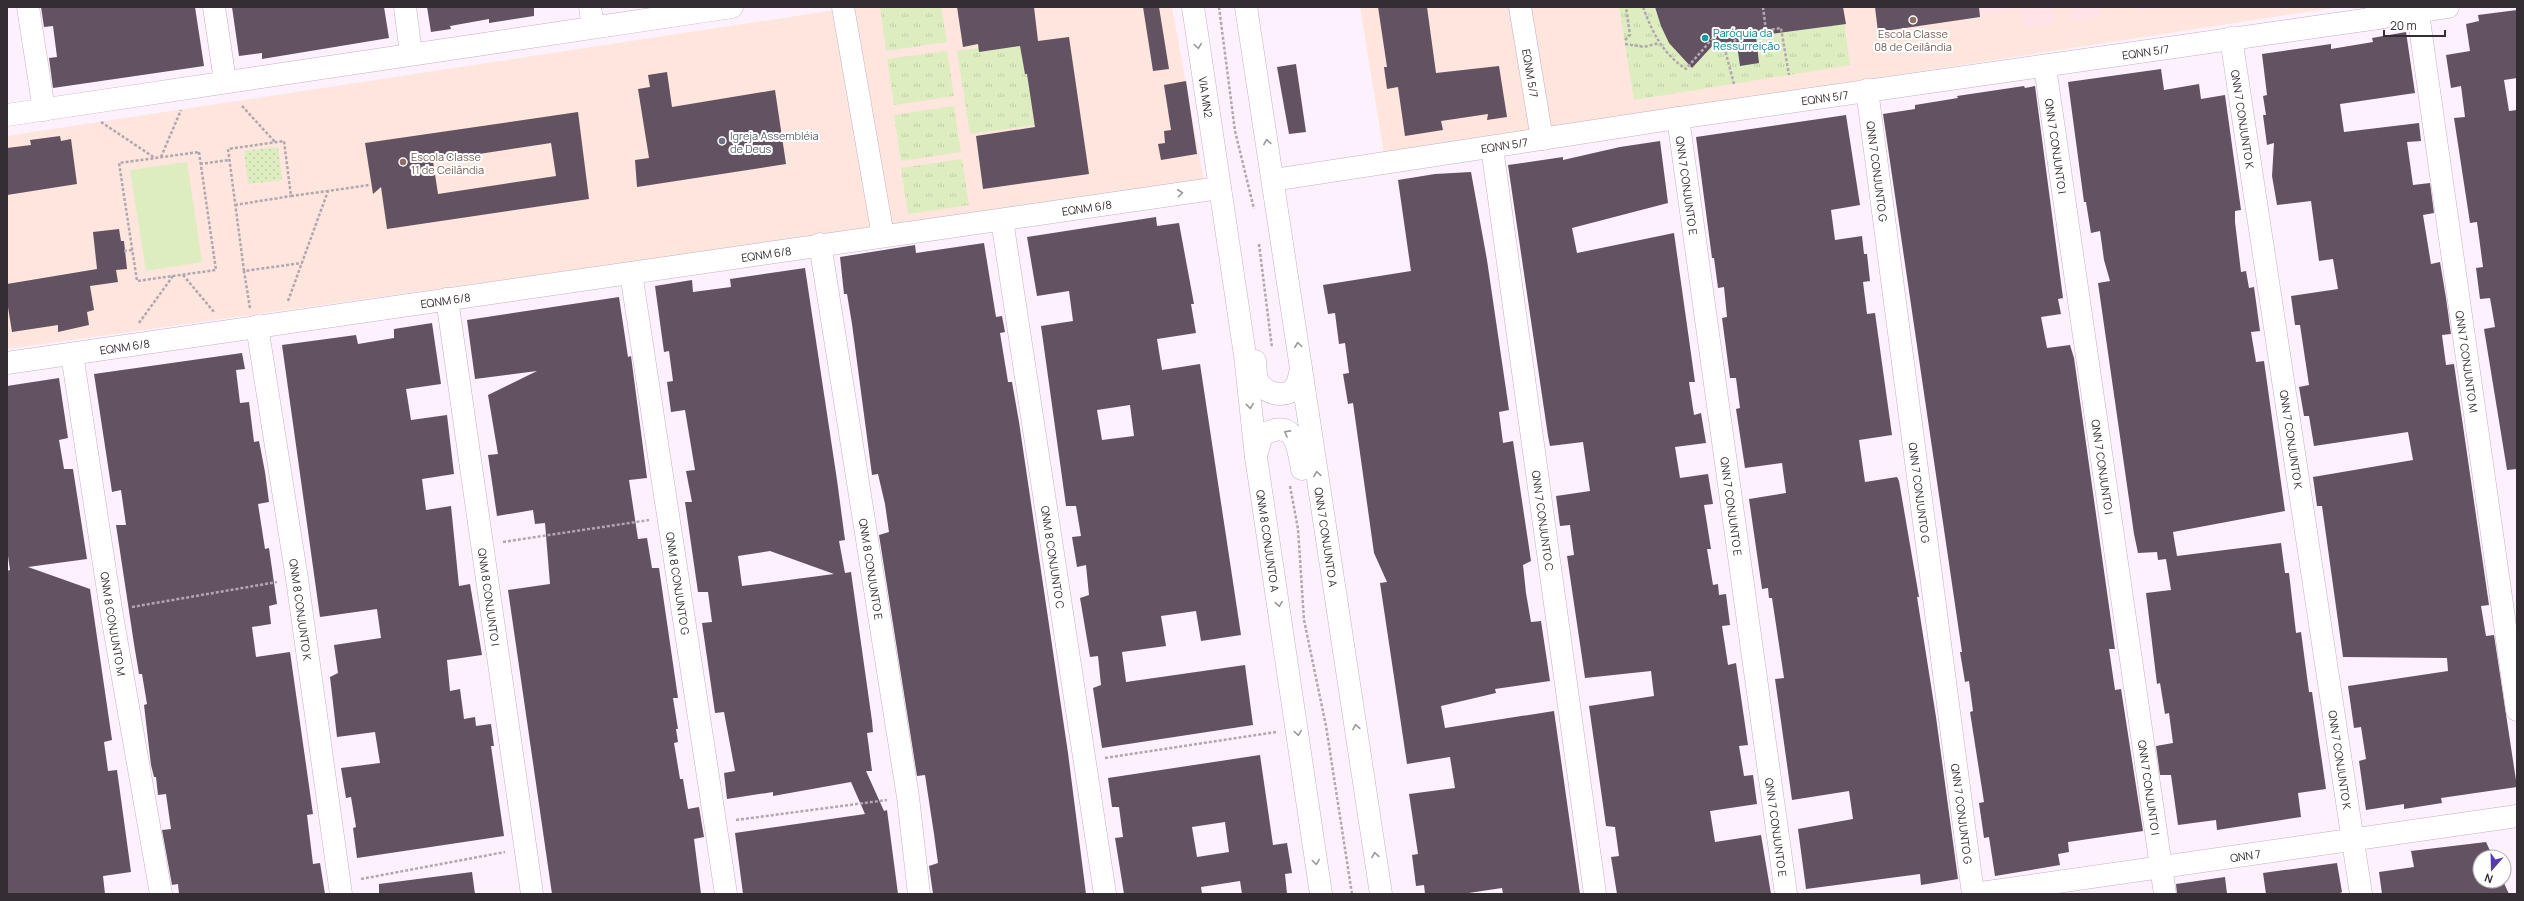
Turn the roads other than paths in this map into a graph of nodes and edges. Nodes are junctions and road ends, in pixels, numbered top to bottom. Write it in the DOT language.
graph roads {
  1 [pos="28,7"];
  2 [pos="214,7"];
  3 [pos="405,7"];
  4 [pos="732,7"];
  5 [pos="843,7"];
  6 [pos="1193,7"];
  7 [pos="1246,7"];
  8 [pos="1520,7"];
  9 [pos="2448,7"];
  10 [pos="2377,13"];
  11 [pos="2418,13"];
  12 [pos="592,17"];
  13 [pos="2231,38"];
  14 [pos="411,54"];
  15 [pos="2045,67"];
  16 [pos="225,81"];
  17 [pos="1867,90"];
  18 [pos="44,110"];
  19 [pos="7,115"];
  20 [pos="1678,118"];
  21 [pos="1542,139"];
  22 [pos="1492,147"];
  23 [pos="1217,179"];
  24 [pos="1273,180"];
  25 [pos="1002,220"];
  26 [pos="883,236"];
  27 [pos="820,244"];
  28 [pos="631,273"];
  29 [pos="447,299"];
  30 [pos="255,326"];
  31 [pos="72,354"];
  32 [pos="7,363"];
  33 [pos="1301,369"];
  34 [pos="1256,457"];
  35 [pos="1351,699"];
  36 [pos="2517,710"];
  37 [pos="2517,816"];
  38 [pos="2352,841"];
  39 [pos="2161,867"];
  40 [pos="340,888"];
  41 [pos="161,894"];
  42 [pos="532,894"];
  43 [pos="726,894"];
  44 [pos="919,894"];
  45 [pos="1105,894"];
  46 [pos="1321,894"];
  47 [pos="1381,894"];
  48 [pos="1595,894"];
  49 [pos="1786,894"];
  50 [pos="1973,894"];
  51 [pos="2165,894"];
  52 [pos="2360,894"];
  1 -- 18 [label="street"];
  2 -- 16 [label="street"];
  3 -- 14 [label="street"];
  4 -- 12 [label="street"];
  5 -- 26 [label="street"];
  6 -- 23 [label="street, VIA MN2, one-way"];
  24 -- 7 [label="street, one-way"];
  8 -- 21 [label="street, EQNM 5/7"];
  9 -- 11 [label="street, EQNN 5/7"];
  10 -- 11 [label="street, EQNN 5/7"];
  10 -- 13 [label="street, EQNN 5/7"];
  11 -- 36 [label="street, QNN 7 CONJUNTO M"];
  12 -- 14 [label="street"];
  13 -- 15 [label="street, EQNN 5/7"];
  13 -- 38 [label="street, QNN 7 CONJUNTO K"];
  14 -- 16 [label="street"];
  15 -- 17 [label="street, EQNN 5/7"];
  15 -- 39 [label="street, QNN 7 CONJUNTO I"];
  16 -- 18 [label="street"];
  17 -- 20 [label="street, EQNN 5/7"];
  17 -- 50 [label="street, QNN 7 CONJUNTO G"];
  18 -- 19 [label="street"];
  20 -- 21 [label="street, EQNN 5/7"];
  20 -- 49 [label="street, QNN 7 CONJUNTO E"];
  21 -- 22 [label="street, EQNN 5/7"];
  22 -- 24 [label="street, EQNN 5/7"];
  22 -- 48 [label="street, QNN 7 CONJUNTO C"];
  25 -- 23 [label="street, EQNM 6/8, one-way"];
  23 -- 33 [label="street"];
  23 -- 34 [label="street, QNM 8 CONJUNTO A, one-way"];
  33 -- 24 [label="street, QNN 7 CONJUNTO A, one-way"];
  25 -- 26 [label="street, EQNM 6/8"];
  25 -- 45 [label="street, QNM 8 CONJUNTO C"];
  26 -- 27 [label="street, EQNM 6/8"];
  27 -- 28 [label="street, EQNM 6/8"];
  27 -- 44 [label="street, QNM 8 CONJUNTO E"];
  28 -- 29 [label="street, EQNM 6/8"];
  28 -- 43 [label="street, QNM 8 CONJUNTO G"];
  29 -- 30 [label="street, EQNM 6/8"];
  29 -- 42 [label="street, QNM 8 CONJUNTO I"];
  30 -- 31 [label="street, EQNM 6/8"];
  30 -- 40 [label="street, QNM 8 CONJUNTO K"];
  31 -- 32 [label="street, EQNM 6/8"];
  31 -- 41 [label="street, QNM 8 CONJUNTO M"];
  35 -- 33 [label="street, QNN 7 CONJUNTO A, one-way"];
  35 -- 34 [label="street, one-way"];
  34 -- 46 [label="street, QNM 8 CONJUNTO A, one-way"];
  47 -- 35 [label="street, QNN 7 CONJUNTO A, one-way"];
  37 -- 38 [label="street, QNN 7"];
  38 -- 39 [label="street, QNN 7"];
  38 -- 52 [label="street, QNN 7 CONJUNTO K"];
  39 -- 50 [label="street, QNN 7"];
  39 -- 51 [label="street, QNN 7 CONJUNTO I"];
}
